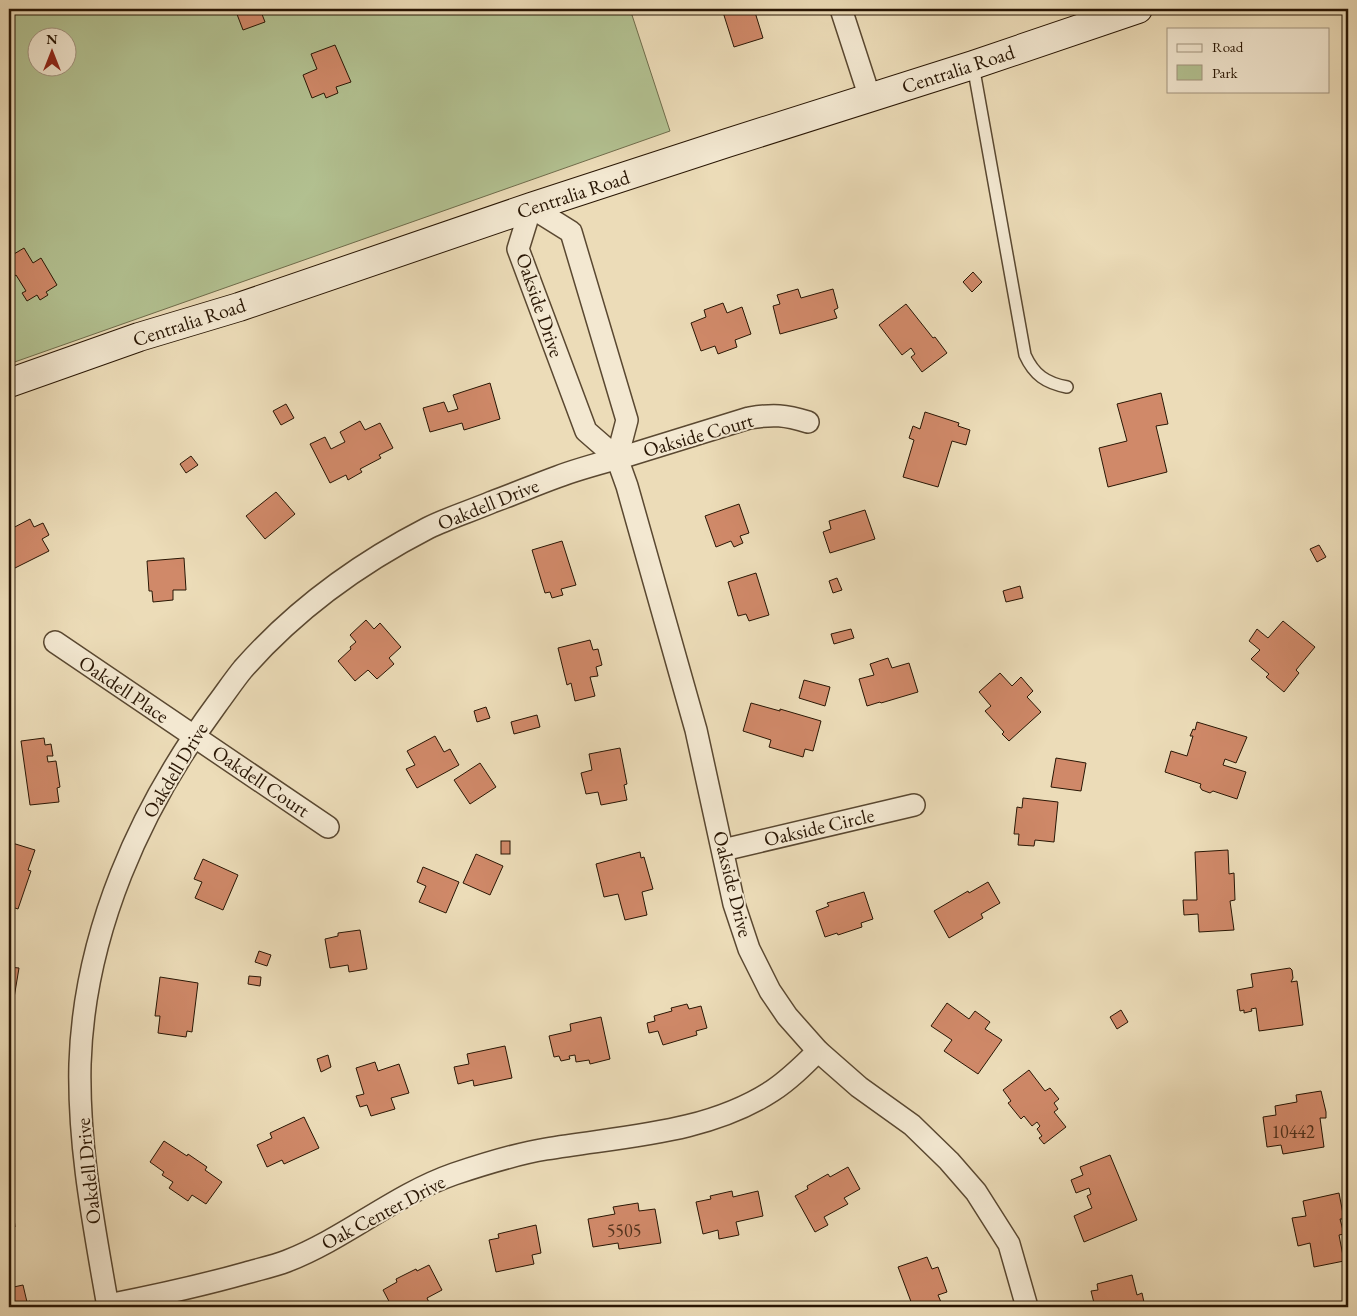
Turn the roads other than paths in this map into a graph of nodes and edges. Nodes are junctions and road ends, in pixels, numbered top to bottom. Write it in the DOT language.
graph roads {
  1 [pos="841,9"];
  2 [pos="1138,9"];
  3 [pos="973,65"];
  4 [pos="870,98"];
  5 [pos="531,207"];
  6 [pos="9,383"];
  7 [pos="1067,387"];
  8 [pos="808,422"];
  9 [pos="618,458"];
  10 [pos="55,642"];
  11 [pos="194,736"];
  12 [pos="914,805"];
  13 [pos="328,827"];
  14 [pos="723,850"];
  15 [pos="818,1051"];
  16 [pos="108,1306"];
  17 [pos="1027,1307"];
  1 -- 4 [label="street"];
  2 -- 3 [label="main road, Centralia Road"];
  3 -- 4 [label="main road, Centralia Road"];
  3 -- 7 [label="lane"];
  4 -- 5 [label="main road, Centralia Road"];
  5 -- 6 [label="main road, Centralia Road"];
  5 -- 9 [label="street, Oakside Drive"];
  5 -- 9 [label="street"];
  8 -- 9 [label="street, Oakside Court"];
  9 -- 11 [label="street, Oakdell Drive"];
  9 -- 14 [label="street, Oakside Drive"];
  10 -- 11 [label="street, Oakdell Place"];
  11 -- 13 [label="street, Oakdell Court"];
  11 -- 16 [label="street, Oakdell Drive"];
  12 -- 14 [label="street, Oakside Circle"];
  14 -- 15 [label="street, Oakside Drive"];
  15 -- 16 [label="street, Oak Center Drive"];
  15 -- 17 [label="street, Oakside Drive"];
}
